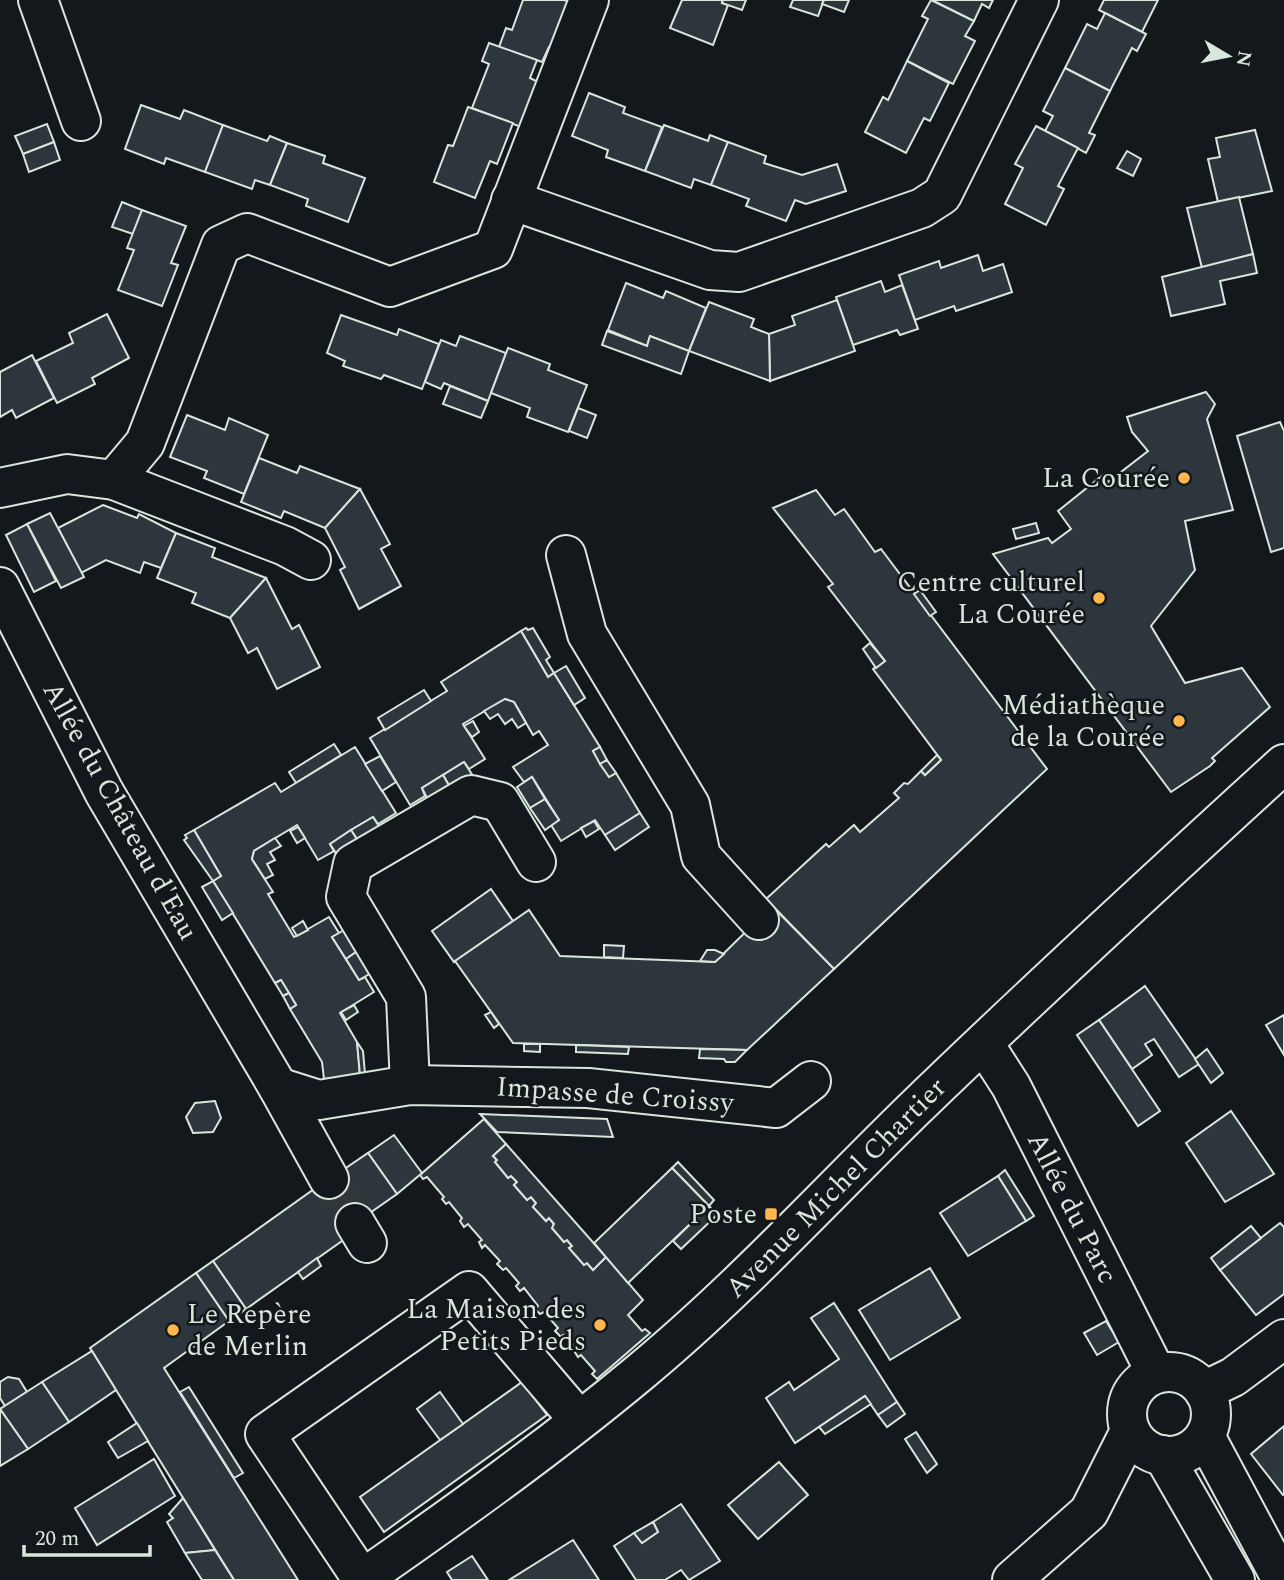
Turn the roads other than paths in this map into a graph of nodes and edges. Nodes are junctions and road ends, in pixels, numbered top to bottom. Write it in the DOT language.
graph roads {
  1 [pos="38,0"];
  2 [pos="589,0"];
  3 [pos="1039,0"];
  4 [pos="81,121"];
  5 [pos="511,200"];
  6 [pos="114,480"];
  7 [pos="0,488"];
  8 [pos="566,555"];
  9 [pos="311,560"];
  10 [pos="0,587"];
  11 [pos="1284,764"];
  12 [pos="536,862"];
  13 [pos="759,920"];
  14 [pos="984,1044"];
  15 [pos="811,1081"];
  16 [pos="410,1085"];
  17 [pos="278,1087"];
  18 [pos="329,1179"];
  19 [pos="1284,1339"];
  20 [pos="1156,1373"];
  21 [pos="1204,1391"];
  22 [pos="579,1420"];
  23 [pos="1130,1431"];
  24 [pos="1205,1436"];
  25 [pos="1163,1455"];
  26 [pos="361,1580"];
  27 [pos="1012,1580"];
  28 [pos="1236,1580"];
  29 [pos="1282,1580"];
  1 -- 4 [label="street"];
  2 -- 5 [label="street"];
  3 -- 5 [label="street"];
  5 -- 6 [label="street"];
  6 -- 7 [label="street"];
  6 -- 9 [label="street"];
  8 -- 13 [label="street"];
  10 -- 17 [label="street, Allée du Château d'Eau"];
  11 -- 14 [label="street, Avenue Michel Chartier"];
  12 -- 16 [label="street"];
  14 -- 20 [label="street, Allée du Parc"];
  14 -- 22 [label="street, Avenue Michel Chartier"];
  15 -- 16 [label="street, Impasse de Croissy"];
  16 -- 17 [label="street, Impasse de Croissy"];
  17 -- 18 [label="street"];
  19 -- 21 [label="street"];
  20 -- 21 [label="street"];
  20 -- 23 [label="street"];
  21 -- 24 [label="street"];
  22 -- 26 [label="street, Avenue Michel Chartier"];
  22 -- 26 [label="street"];
  23 -- 25 [label="street"];
  23 -- 27 [label="street"];
  24 -- 25 [label="street"];
  24 -- 29 [label="street"];
  25 -- 28 [label="street"];
}
